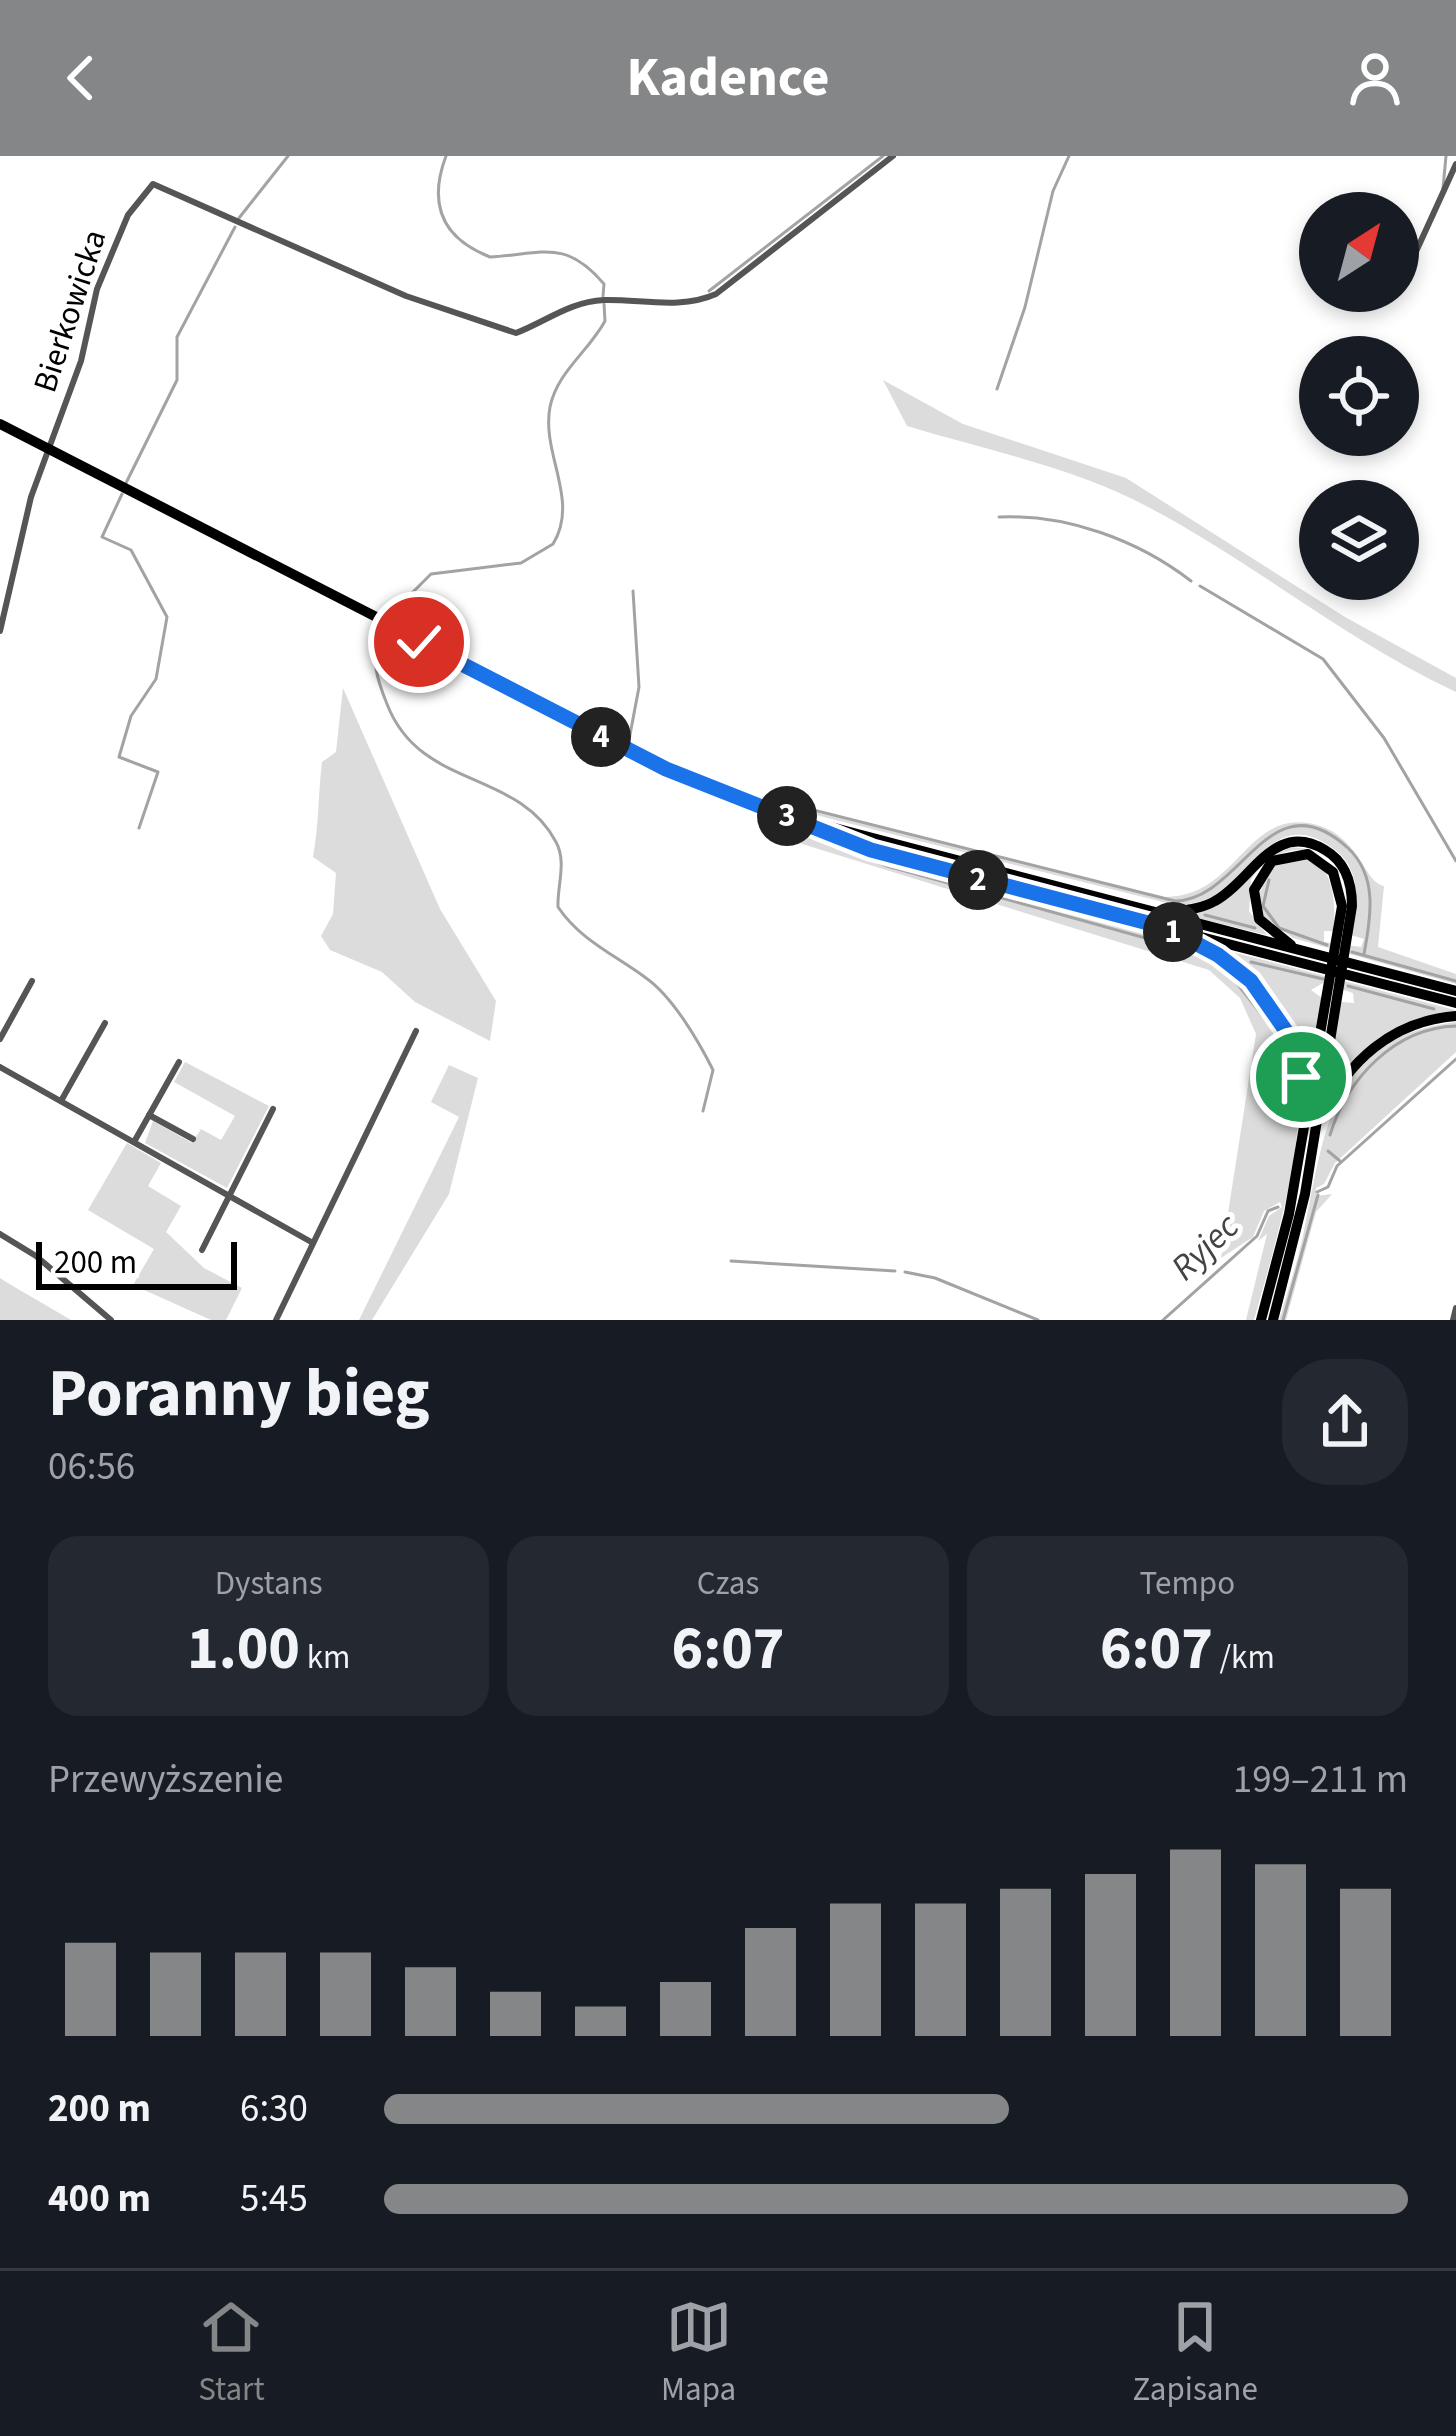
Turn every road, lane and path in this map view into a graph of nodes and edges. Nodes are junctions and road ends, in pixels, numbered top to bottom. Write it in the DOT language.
graph roads {
  1 [pos="893,156"];
  2 [pos="1456,164"];
  3 [pos="1419,245"];
  4 [pos="0,424"];
  5 [pos="47,449"];
  6 [pos="0,631"];
  7 [pos="773,810"];
  8 [pos="1163,913"];
  9 [pos="1167,928"];
  10 [pos="1341,945"];
  11 [pos="1298,950"];
  12 [pos="32,981"];
  13 [pos="1456,991"];
  14 [pos="1456,1004"];
  15 [pos="1456,1016"];
  16 [pos="105,1022"];
  17 [pos="416,1031"];
  18 [pos="0,1039"];
  19 [pos="179,1062"];
  20 [pos="0,1067"];
  21 [pos="61,1101"];
  22 [pos="273,1109"];
  23 [pos="149,1115"];
  24 [pos="1311,1124"];
  25 [pos="193,1139"];
  26 [pos="134,1142"];
  27 [pos="230,1196"];
  28 [pos="0,1234"];
  29 [pos="313,1243"];
  30 [pos="202,1250"];
  31 [pos="1456,1308"];
  32 [pos="112,1320"];
  33 [pos="276,1320"];
  34 [pos="1261,1320"];
  35 [pos="1273,1320"];
  36 [pos="1453,1320"];
  1 -- 5 [label="street, Bierkowicka"];
  2 -- 3 [label="street"];
  4 -- 5 [label="main road"];
  5 -- 6 [label="street, Bierkowicka"];
  5 -- 7 [label="main road"];
  7 -- 8 [label="main road"];
  7 -- 9 [label="main road"];
  8 -- 10 [label="main road"];
  8 -- 11 [label="main road"];
  9 -- 14 [label="main road"];
  9 -- 24 [label="main road"];
  10 -- 11 [label="main road"];
  10 -- 24 [label="main road"];
  11 -- 13 [label="main road"];
  12 -- 18 [label="street"];
  15 -- 24 [label="main road"];
  16 -- 21 [label="street"];
  17 -- 29 [label="street"];
  19 -- 23 [label="street"];
  20 -- 21 [label="street"];
  21 -- 26 [label="street"];
  22 -- 27 [label="street"];
  23 -- 25 [label="street"];
  23 -- 26 [label="street"];
  24 -- 34 [label="main road"];
  24 -- 35 [label="main road"];
  26 -- 27 [label="street"];
  27 -- 29 [label="street"];
  27 -- 30 [label="street"];
  28 -- 32 [label="street"];
  29 -- 33 [label="street"];
  31 -- 36 [label="street"];
}
